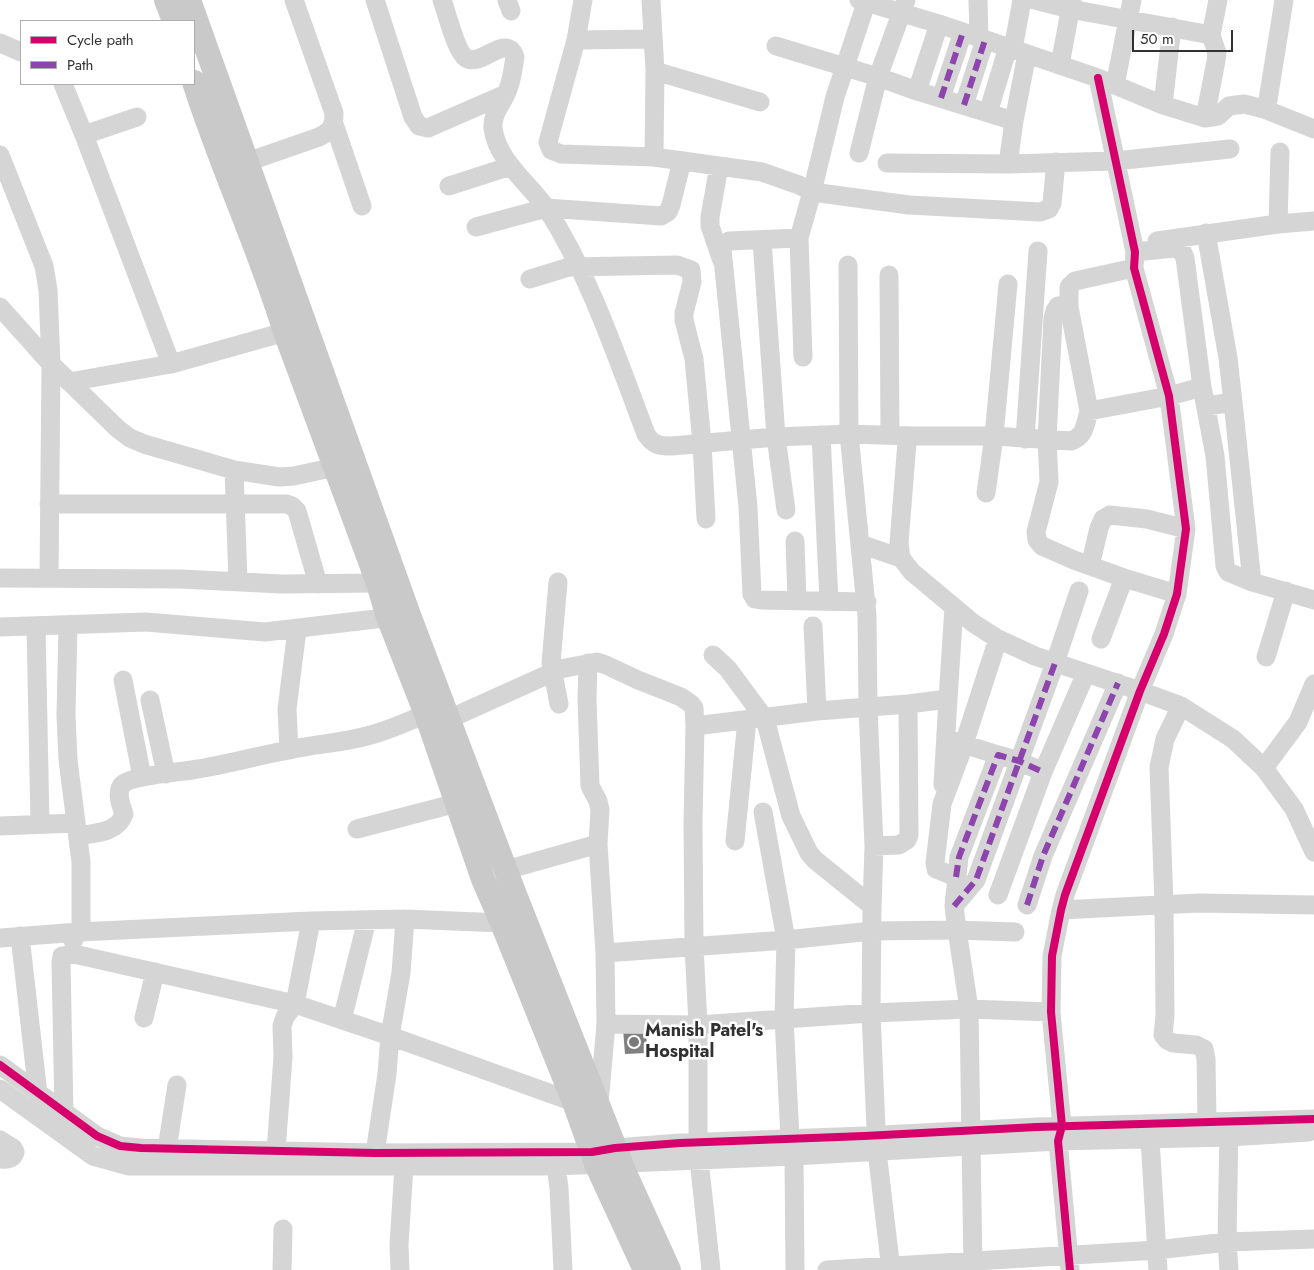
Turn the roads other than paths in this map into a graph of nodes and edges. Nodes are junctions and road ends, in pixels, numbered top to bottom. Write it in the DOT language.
graph roads {
  1 [pos="294,0"];
  2 [pos="375,0"];
  3 [pos="442,0"];
  4 [pos="583,0"];
  5 [pos="651,0"];
  6 [pos="978,0"];
  7 [pos="1033,0"];
  8 [pos="1132,0"];
  9 [pos="1218,0"];
  10 [pos="1284,0"];
  11 [pos="864,1"];
  12 [pos="180,5"];
  13 [pos="1071,5"];
  14 [pos="904,6"];
  15 [pos="186,20"];
  16 [pos="1128,20"];
  17 [pos="939,24"];
  18 [pos="1172,27"];
  19 [pos="1210,35"];
  20 [pos="976,37"];
  21 [pos="653,39"];
  22 [pos="195,40"];
  23 [pos="576,40"];
  24 [pos="0,43"];
  25 [pos="776,46"];
  26 [pos="1016,50"];
  27 [pos="20,52"];
  28 [pos="1060,65"];
  29 [pos="845,68"];
  30 [pos="655,71"];
  31 [pos="878,77"];
  32 [pos="1098,78"];
  33 [pos="63,85"];
  34 [pos="195,85"];
  35 [pos="1115,85"];
  36 [pos="917,91"];
  37 [pos="506,94"];
  38 [pos="941,98"];
  39 [pos="1268,100"];
  40 [pos="760,102"];
  41 [pos="1163,105"];
  42 [pos="964,106"];
  43 [pos="988,113"];
  44 [pos="136,117"];
  45 [pos="1205,118"];
  46 [pos="1014,121"];
  47 [pos="334,124"];
  48 [pos="1314,129"];
  49 [pos="84,135"];
  50 [pos="1230,149"];
  51 [pos="1280,152"];
  52 [pos="859,153"];
  53 [pos="0,155"];
  54 [pos="654,157"];
  55 [pos="682,161"];
  56 [pos="1115,161"];
  57 [pos="247,162"];
  58 [pos="1056,162"];
  59 [pos="887,163"];
  60 [pos="1008,164"];
  61 [pos="511,166"];
  62 [pos="719,166"];
  63 [pos="448,186"];
  64 [pos="812,192"];
  65 [pos="362,206"];
  66 [pos="546,208"];
  67 [pos="1314,221"];
  68 [pos="1278,224"];
  69 [pos="476,227"];
  70 [pos="1206,233"];
  71 [pos="799,238"];
  72 [pos="762,241"];
  73 [pos="1038,251"];
  74 [pos="1134,255"];
  75 [pos="722,262"];
  76 [pos="848,265"];
  77 [pos="579,267"];
  78 [pos="890,275"];
  79 [pos="530,279"];
  80 [pos="1008,284"];
  81 [pos="1069,304"];
  82 [pos="4,319"];
  83 [pos="285,332"];
  84 [pos="803,358"];
  85 [pos="51,364"];
  86 [pos="171,364"];
  87 [pos="69,382"];
  88 [pos="1202,387"];
  89 [pos="1169,396"];
  90 [pos="1233,402"];
  91 [pos="1207,406"];
  92 [pos="1089,411"];
  93 [pos="849,434"];
  94 [pos="820,435"];
  95 [pos="890,435"];
  96 [pos="911,436"];
  97 [pos="994,436"];
  98 [pos="776,437"];
  99 [pos="1025,439"];
  100 [pos="741,440"];
  101 [pos="1047,440"];
  102 [pos="702,443"];
  103 [pos="346,465"];
  104 [pos="234,470"];
  105 [pos="986,493"];
  106 [pos="48,504"];
  107 [pos="236,504"];
  108 [pos="786,510"];
  109 [pos="706,519"];
  110 [pos="1186,529"];
  111 [pos="794,541"];
  112 [pos="860,544"];
  113 [pos="901,558"];
  114 [pos="1090,566"];
  115 [pos="0,578"];
  116 [pos="49,578"];
  117 [pos="1124,578"];
  118 [pos="238,582"];
  119 [pos="558,582"];
  120 [pos="1252,582"];
  121 [pos="378,583"];
  122 [pos="318,584"];
  123 [pos="1079,591"];
  124 [pos="1286,591"];
  125 [pos="1177,594"];
  126 [pos="1314,600"];
  127 [pos="797,601"];
  128 [pos="829,601"];
  129 [pos="867,602"];
  130 [pos="954,607"];
  131 [pos="399,616"];
  132 [pos="68,625"];
  133 [pos="36,626"];
  134 [pos="813,626"];
  135 [pos="0,627"];
  136 [pos="297,630"];
  137 [pos="998,639"];
  138 [pos="1101,639"];
  139 [pos="713,655"];
  140 [pos="1266,656"];
  141 [pos="588,663"];
  142 [pos="1056,663"];
  143 [pos="552,672"];
  144 [pos="1086,673"];
  145 [pos="123,680"];
  146 [pos="1118,684"];
  147 [pos="1314,684"];
  148 [pos="1140,690"];
  149 [pos="948,699"];
  150 [pos="150,700"];
  151 [pos="559,704"];
  152 [pos="908,704"];
  153 [pos="1181,706"];
  154 [pos="868,708"];
  155 [pos="817,711"];
  156 [pos="440,713"];
  157 [pos="756,719"];
  158 [pos="695,726"];
  159 [pos="946,738"];
  160 [pos="964,744"];
  161 [pos="289,750"];
  162 [pos="998,755"];
  163 [pos="1019,761"];
  164 [pos="1264,768"];
  165 [pos="1043,772"];
  166 [pos="166,774"];
  167 [pos="142,777"];
  168 [pos="457,803"];
  169 [pos="942,804"];
  170 [pos="764,812"];
  171 [pos="1307,818"];
  172 [pos="40,824"];
  173 [pos="0,826"];
  174 [pos="77,829"];
  175 [pos="357,829"];
  176 [pos="735,841"];
  177 [pos="598,844"];
  178 [pos="874,846"];
  179 [pos="1314,852"];
  180 [pos="506,870"];
  181 [pos="956,877"];
  182 [pos="998,895"];
  183 [pos="1164,904"];
  184 [pos="1314,905"];
  185 [pos="872,906"];
  186 [pos="954,906"];
  187 [pos="1026,906"];
  188 [pos="1061,910"];
  189 [pos="368,920"];
  190 [pos="405,920"];
  191 [pos="311,921"];
  192 [pos="502,922"];
  193 [pos="957,930"];
  194 [pos="872,931"];
  195 [pos="79,932"];
  196 [pos="1015,932"];
  197 [pos="20,936"];
  198 [pos="0,938"];
  199 [pos="786,940"];
  200 [pos="694,946"];
  201 [pos="605,953"];
  202 [pos="62,956"];
  203 [pos="154,972"];
  204 [pos="295,1004"];
  205 [pos="968,1009"];
  206 [pos="1051,1012"];
  207 [pos="872,1013"];
  208 [pos="144,1018"];
  209 [pos="784,1018"];
  210 [pos="342,1020"];
  211 [pos="606,1024"];
  212 [pos="698,1025"];
  213 [pos="390,1036"];
  214 [pos="0,1065"];
  215 [pos="177,1085"];
  216 [pos="0,1089"];
  217 [pos="38,1094"];
  218 [pos="574,1102"];
  219 [pos="599,1104"];
  220 [pos="64,1114"];
  221 [pos="1314,1119"];
  222 [pos="1207,1123"];
  223 [pos="1229,1130"];
  224 [pos="1314,1131"];
  225 [pos="1060,1134"];
  226 [pos="971,1137"];
  227 [pos="1150,1139"];
  228 [pos="0,1140"];
  229 [pos="877,1143"];
  230 [pos="792,1148"];
  231 [pos="166,1149"];
  232 [pos="276,1151"];
  233 [pos="699,1151"];
  234 [pos="375,1153"];
  235 [pos="619,1156"];
  236 [pos="594,1158"];
  237 [pos="0,1159"];
  238 [pos="404,1166"];
  239 [pos="556,1166"];
  240 [pos="283,1229"];
  241 [pos="1314,1239"];
  242 [pos="1227,1242"];
  243 [pos="1157,1250"];
  244 [pos="1069,1262"];
  245 [pos="974,1266"];
  246 [pos="891,1268"];
  247 [pos="282,1270"];
  248 [pos="400,1270"];
  249 [pos="563,1270"];
  250 [pos="645,1270"];
  251 [pos="669,1270"];
  252 [pos="711,1270"];
  253 [pos="795,1270"];
  254 [pos="827,1270"];
  255 [pos="1158,1270"];
  256 [pos="1229,1270"];
  1 -- 47 [label="street"];
  2 -- 37 [label="street"];
  3 -- 37 [label="street"];
  4 -- 23 [label="street"];
  5 -- 21 [label="street"];
  6 -- 20 [label="street"];
  7 -- 13 [label="street"];
  7 -- 26 [label="street"];
  8 -- 16 [label="street"];
  9 -- 19 [label="street"];
  10 -- 39 [label="street"];
  11 -- 14 [label="street"];
  11 -- 29 [label="street"];
  12 -- 15 [label="main road"];
  13 -- 16 [label="street"];
  13 -- 28 [label="street"];
  14 -- 17 [label="street"];
  14 -- 31 [label="street"];
  16 -- 18 [label="street"];
  16 -- 35 [label="street"];
  17 -- 20 [label="street"];
  17 -- 36 [label="street"];
  18 -- 19 [label="street"];
  18 -- 41 [label="street"];
  19 -- 45 [label="street"];
  20 -- 26 [label="street"];
  20 -- 38 [label="street"];
  20 -- 42 [label="street"];
  21 -- 23 [label="street"];
  21 -- 30 [label="street"];
  22 -- 57 [label="main road"];
  23 -- 54 [label="street"];
  24 -- 27 [label="street"];
  25 -- 29 [label="street"];
  26 -- 28 [label="street"];
  26 -- 43 [label="street"];
  26 -- 46 [label="street"];
  28 -- 32 [label="street"];
  29 -- 31 [label="street"];
  29 -- 64 [label="street"];
  30 -- 40 [label="street"];
  30 -- 54 [label="street"];
  31 -- 36 [label="street"];
  31 -- 52 [label="street"];
  32 -- 35 [label="street"];
  32 -- 56 [label="street"];
  33 -- 49 [label="street"];
  34 -- 83 [label="main road"];
  35 -- 41 [label="street"];
  36 -- 38 [label="street"];
  37 -- 61 [label="street"];
  38 -- 42 [label="street"];
  41 -- 45 [label="street"];
  42 -- 43 [label="street"];
  43 -- 46 [label="street"];
  44 -- 49 [label="street"];
  45 -- 48 [label="street"];
  46 -- 60 [label="street"];
  47 -- 57 [label="street"];
  47 -- 65 [label="street"];
  49 -- 86 [label="street"];
  50 -- 56 [label="street"];
  51 -- 68 [label="street"];
  53 -- 85 [label="street"];
  54 -- 55 [label="street"];
  55 -- 62 [label="street"];
  55 -- 66 [label="street"];
  56 -- 58 [label="street"];
  56 -- 74 [label="street"];
  57 -- 103 [label="main road"];
  58 -- 60 [label="street"];
  58 -- 64 [label="street"];
  59 -- 60 [label="street"];
  61 -- 63 [label="street"];
  61 -- 66 [label="street"];
  62 -- 64 [label="street"];
  62 -- 75 [label="street"];
  64 -- 71 [label="street"];
  66 -- 69 [label="street"];
  66 -- 77 [label="street"];
  67 -- 68 [label="street"];
  68 -- 70 [label="street"];
  70 -- 74 [label="street"];
  70 -- 90 [label="street"];
  71 -- 72 [label="street"];
  71 -- 84 [label="street"];
  72 -- 75 [label="street"];
  72 -- 98 [label="street"];
  73 -- 99 [label="street"];
  74 -- 81 [label="street"];
  74 -- 88 [label="street"];
  74 -- 89 [label="street"];
  75 -- 100 [label="street"];
  76 -- 93 [label="street"];
  77 -- 79 [label="street"];
  77 -- 102 [label="street"];
  77 -- 102 [label="street"];
  78 -- 95 [label="street"];
  80 -- 97 [label="street"];
  81 -- 92 [label="street"];
  81 -- 101 [label="street"];
  82 -- 85 [label="street"];
  83 -- 86 [label="street"];
  83 -- 103 [label="main road"];
  85 -- 87 [label="street"];
  85 -- 106 [label="street"];
  86 -- 87 [label="street"];
  87 -- 104 [label="street"];
  88 -- 89 [label="street"];
  88 -- 91 [label="street"];
  89 -- 92 [label="street"];
  89 -- 110 [label="street"];
  90 -- 91 [label="street"];
  90 -- 120 [label="street"];
  91 -- 120 [label="street"];
  92 -- 101 [label="street"];
  93 -- 94 [label="street"];
  93 -- 95 [label="street"];
  93 -- 112 [label="street"];
  94 -- 98 [label="street"];
  94 -- 128 [label="street"];
  95 -- 96 [label="street"];
  96 -- 97 [label="street"];
  96 -- 113 [label="street"];
  97 -- 99 [label="street"];
  97 -- 105 [label="street"];
  98 -- 100 [label="street"];
  98 -- 108 [label="street"];
  99 -- 101 [label="street"];
  100 -- 102 [label="street"];
  100 -- 127 [label="street"];
  101 -- 114 [label="street"];
  102 -- 109 [label="street"];
  103 -- 104 [label="street"];
  103 -- 121 [label="main road"];
  103 -- 131 [label="main road"];
  104 -- 107 [label="street"];
  106 -- 107 [label="street"];
  106 -- 116 [label="street"];
  107 -- 118 [label="street"];
  107 -- 122 [label="street"];
  110 -- 114 [label="street"];
  110 -- 125 [label="street"];
  111 -- 127 [label="street"];
  112 -- 113 [label="street"];
  112 -- 129 [label="street"];
  113 -- 130 [label="street"];
  114 -- 117 [label="street"];
  115 -- 116 [label="street"];
  116 -- 118 [label="street"];
  117 -- 125 [label="street"];
  117 -- 138 [label="street"];
  118 -- 122 [label="street"];
  119 -- 143 [label="street"];
  120 -- 124 [label="street"];
  121 -- 122 [label="street"];
  121 -- 131 [label="main road"];
  123 -- 142 [label="street"];
  124 -- 126 [label="street"];
  124 -- 140 [label="street"];
  125 -- 148 [label="street"];
  127 -- 128 [label="street"];
  128 -- 129 [label="street"];
  129 -- 154 [label="street"];
  130 -- 137 [label="street"];
  130 -- 149 [label="street"];
  131 -- 136 [label="street"];
  131 -- 156 [label="main road"];
  132 -- 133 [label="street"];
  132 -- 136 [label="street"];
  132 -- 174 [label="street"];
  133 -- 135 [label="street"];
  133 -- 172 [label="street"];
  134 -- 155 [label="street"];
  136 -- 161 [label="street"];
  137 -- 142 [label="street"];
  137 -- 160 [label="street"];
  139 -- 157 [label="street"];
  141 -- 143 [label="street"];
  141 -- 158 [label="street"];
  141 -- 177 [label="street"];
  142 -- 144 [label="street"];
  142 -- 163 [label="street"];
  143 -- 151 [label="street"];
  143 -- 156 [label="street"];
  144 -- 146 [label="street"];
  144 -- 165 [label="street"];
  145 -- 167 [label="street"];
  146 -- 148 [label="street"];
  146 -- 187 [label="street"];
  147 -- 164 [label="street"];
  148 -- 153 [label="street"];
  148 -- 188 [label="street"];
  149 -- 152 [label="street"];
  149 -- 159 [label="street"];
  150 -- 166 [label="street"];
  152 -- 154 [label="street"];
  152 -- 178 [label="street"];
  153 -- 164 [label="street"];
  153 -- 183 [label="street"];
  154 -- 155 [label="street"];
  154 -- 178 [label="street"];
  155 -- 157 [label="street"];
  156 -- 161 [label="street"];
  156 -- 168 [label="main road"];
  156 -- 180 [label="main road"];
  157 -- 158 [label="street"];
  157 -- 176 [label="street"];
  157 -- 185 [label="street"];
  158 -- 200 [label="street"];
  159 -- 160 [label="street"];
  159 -- 169 [label="street"];
  160 -- 162 [label="street"];
  160 -- 169 [label="street"];
  161 -- 166 [label="street"];
  162 -- 163 [label="street"];
  162 -- 181 [label="street"];
  163 -- 165 [label="street"];
  163 -- 186 [label="street"];
  164 -- 171 [label="street"];
  165 -- 182 [label="street"];
  166 -- 167 [label="street"];
  167 -- 174 [label="street"];
  168 -- 175 [label="street"];
  168 -- 192 [label="main road"];
  169 -- 181 [label="street"];
  170 -- 199 [label="street"];
  171 -- 179 [label="street"];
  172 -- 173 [label="street"];
  172 -- 174 [label="street"];
  174 -- 195 [label="street"];
  177 -- 180 [label="street"];
  177 -- 201 [label="street"];
  178 -- 185 [label="street"];
  180 -- 219 [label="main road"];
  181 -- 186 [label="street"];
  183 -- 184 [label="street"];
  183 -- 188 [label="street"];
  183 -- 222 [label="street"];
  185 -- 194 [label="street"];
  186 -- 193 [label="street"];
  188 -- 206 [label="street"];
  189 -- 190 [label="street"];
  189 -- 191 [label="street"];
  189 -- 210 [label="street"];
  190 -- 192 [label="street"];
  190 -- 213 [label="street"];
  191 -- 195 [label="street"];
  191 -- 204 [label="street"];
  192 -- 218 [label="main road"];
  193 -- 194 [label="street"];
  193 -- 196 [label="street"];
  193 -- 205 [label="street"];
  194 -- 199 [label="street"];
  194 -- 207 [label="street"];
  195 -- 197 [label="street"];
  195 -- 202 [label="street"];
  197 -- 198 [label="street"];
  197 -- 217 [label="street"];
  199 -- 200 [label="street"];
  199 -- 209 [label="street"];
  200 -- 201 [label="street"];
  200 -- 212 [label="street"];
  201 -- 211 [label="street"];
  202 -- 203 [label="street"];
  202 -- 220 [label="street"];
  203 -- 204 [label="street"];
  203 -- 208 [label="street"];
  204 -- 210 [label="street"];
  204 -- 232 [label="street"];
  205 -- 206 [label="street"];
  205 -- 207 [label="street"];
  205 -- 226 [label="street"];
  206 -- 225 [label="street"];
  207 -- 209 [label="street"];
  207 -- 229 [label="street"];
  209 -- 212 [label="street"];
  209 -- 230 [label="street"];
  210 -- 213 [label="street"];
  211 -- 212 [label="street"];
  211 -- 219 [label="street"];
  212 -- 233 [label="street"];
  213 -- 218 [label="street"];
  213 -- 234 [label="street"];
  214 -- 217 [label="street"];
  215 -- 231 [label="street"];
  216 -- 238 [label="street"];
  217 -- 220 [label="street"];
  218 -- 236 [label="main road"];
  219 -- 235 [label="main road"];
  220 -- 231 [label="street"];
  221 -- 223 [label="street"];
  222 -- 223 [label="street"];
  222 -- 225 [label="street"];
  223 -- 224 [label="street"];
  223 -- 227 [label="street"];
  223 -- 242 [label="street"];
  225 -- 226 [label="street"];
  225 -- 227 [label="street"];
  225 -- 244 [label="street"];
  226 -- 229 [label="street"];
  226 -- 245 [label="street"];
  227 -- 243 [label="street"];
  228 -- 237 [label="street"];
  229 -- 230 [label="street"];
  229 -- 246 [label="street"];
  230 -- 233 [label="street"];
  230 -- 253 [label="street"];
  231 -- 232 [label="street"];
  232 -- 234 [label="street"];
  233 -- 235 [label="street"];
  233 -- 252 [label="street"];
  234 -- 236 [label="street"];
  235 -- 236 [label="street"];
  235 -- 251 [label="main road"];
  236 -- 239 [label="street"];
  236 -- 250 [label="main road"];
  238 -- 239 [label="street"];
  238 -- 248 [label="street"];
  239 -- 249 [label="street"];
  240 -- 247 [label="street"];
  241 -- 242 [label="street"];
  242 -- 243 [label="street"];
  242 -- 256 [label="street"];
  243 -- 244 [label="street"];
  243 -- 255 [label="street"];
  244 -- 245 [label="street"];
  245 -- 246 [label="street"];
  246 -- 254 [label="street"];
}
